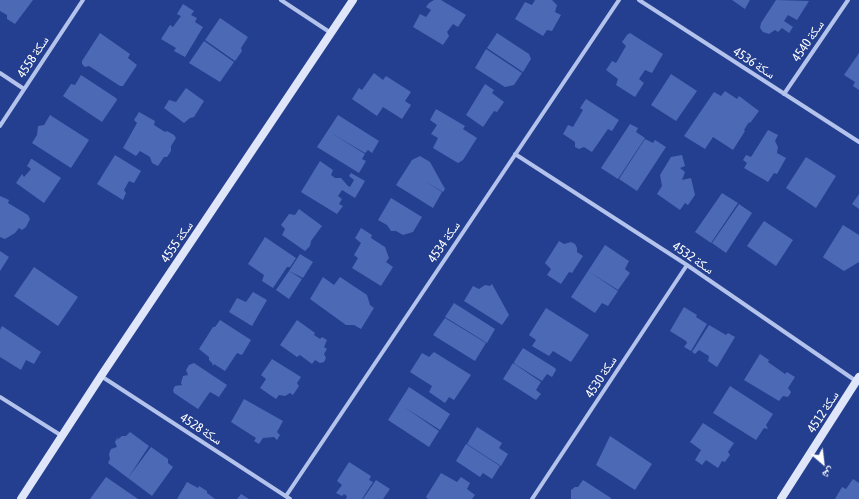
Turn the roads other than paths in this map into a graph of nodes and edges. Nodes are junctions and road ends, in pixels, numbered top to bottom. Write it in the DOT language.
graph roads {
  1 [pos="83,0"];
  2 [pos="281,0"];
  3 [pos="353,0"];
  4 [pos="619,0"];
  5 [pos="639,0"];
  6 [pos="848,0"];
  7 [pos="332,33"];
  8 [pos="0,73"];
  9 [pos="24,89"];
  10 [pos="784,94"];
  11 [pos="0,126"];
  12 [pos="859,142"];
  13 [pos="515,154"];
  14 [pos="687,265"];
  15 [pos="101,376"];
  16 [pos="858,379"];
  17 [pos="0,397"];
  18 [pos="62,436"];
  19 [pos="286,496"];
  20 [pos="21,499"];
  21 [pos="290,499"];
  22 [pos="532,499"];
  23 [pos="781,499"];
  1 -- 9 [label="street, سكة 4558"];
  2 -- 7 [label="street"];
  3 -- 7 [label="street, سكة 4555"];
  4 -- 13 [label="street, سكة 4534"];
  5 -- 10 [label="street, سكة 4536"];
  6 -- 10 [label="street, سكة 4540"];
  7 -- 15 [label="street, سكة 4555"];
  8 -- 9 [label="street"];
  9 -- 11 [label="street, سكة 4558"];
  10 -- 12 [label="street, سكة 4536"];
  13 -- 14 [label="street, سكة 4532"];
  13 -- 19 [label="street, سكة 4534"];
  14 -- 16 [label="street, سكة 4532"];
  14 -- 22 [label="street, سكة 4530"];
  15 -- 18 [label="street, سكة 4555"];
  15 -- 19 [label="street, سكة 4528"];
  16 -- 23 [label="street, سكة 4512"];
  17 -- 18 [label="street"];
  18 -- 20 [label="street, سكة 4555"];
  19 -- 21 [label="street, سكة 4528"];
}
